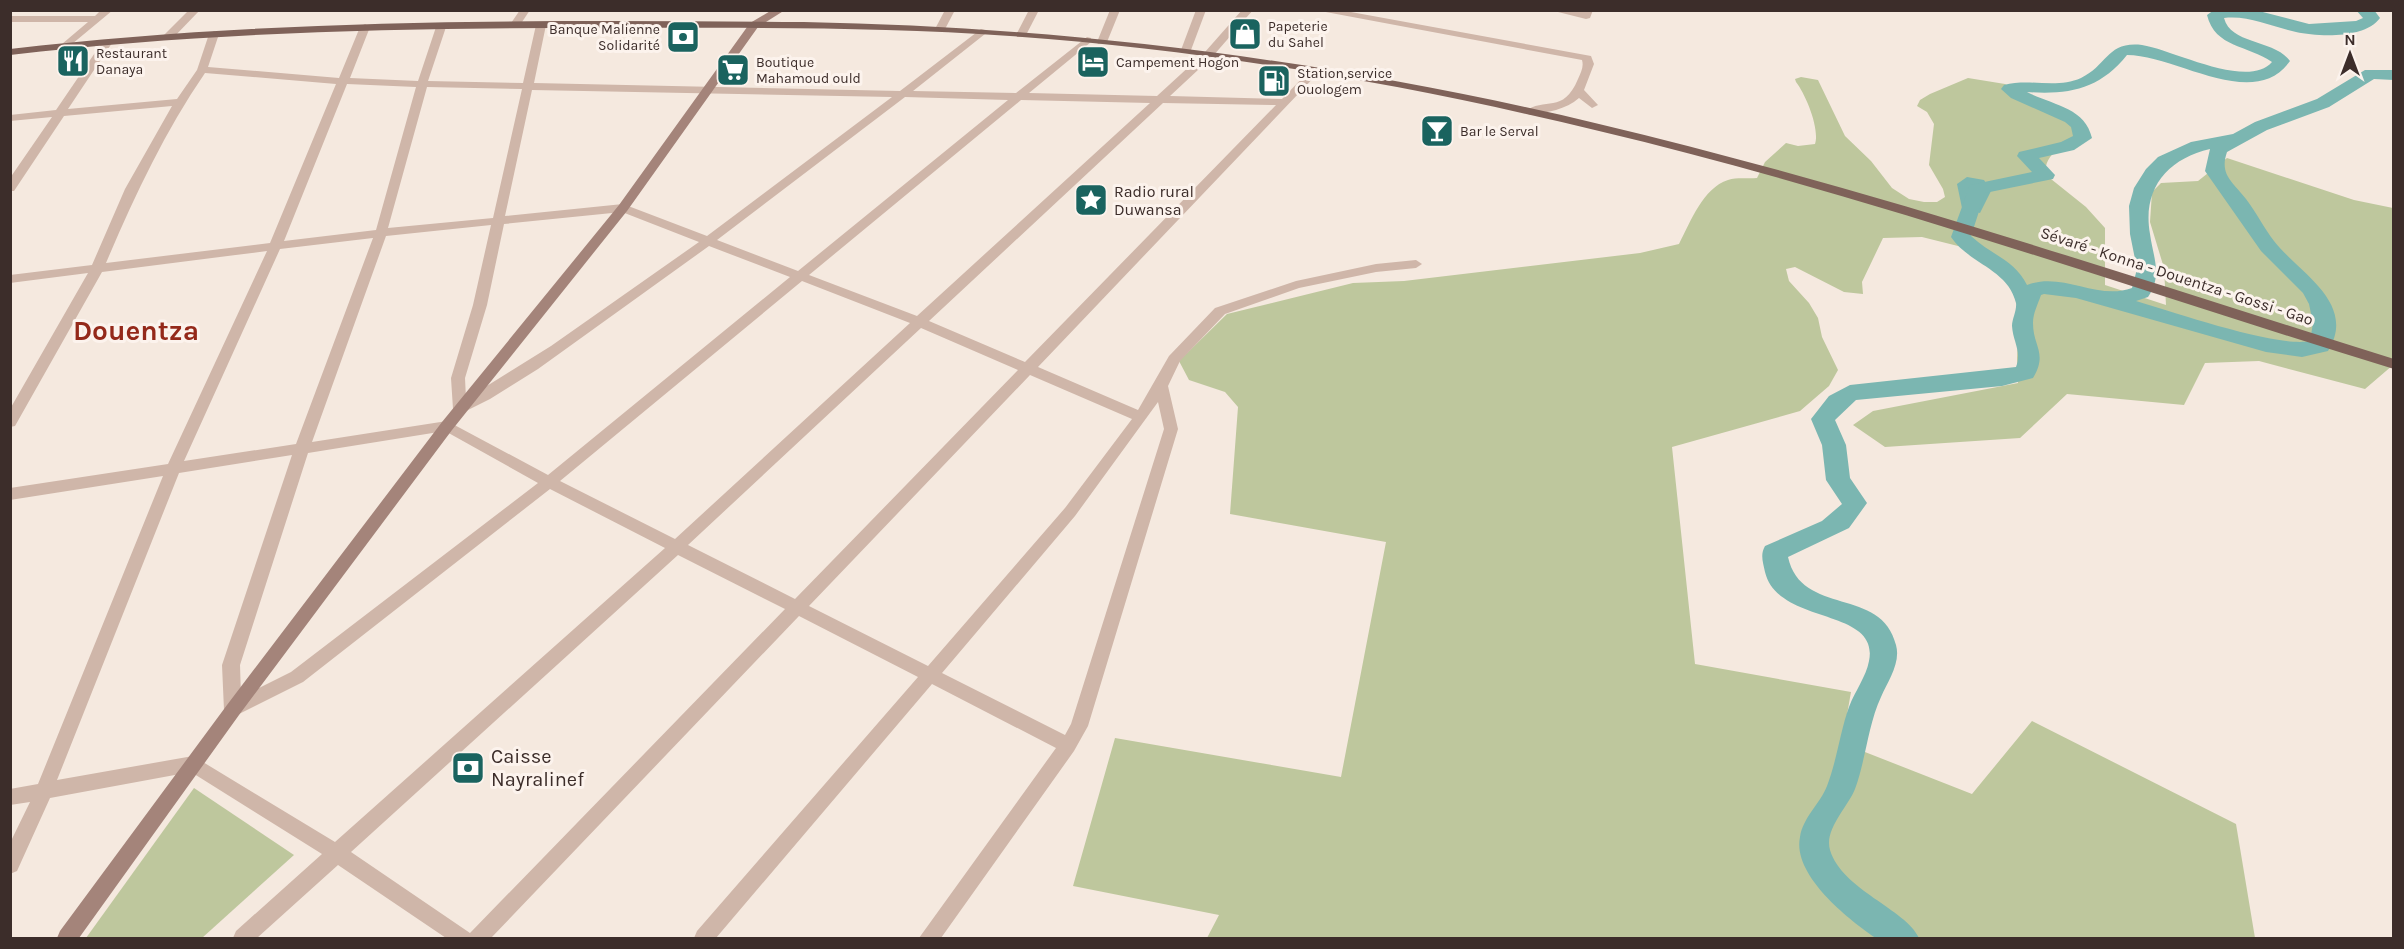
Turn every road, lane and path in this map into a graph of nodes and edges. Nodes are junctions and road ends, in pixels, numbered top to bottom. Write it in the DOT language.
graph roads {
  1 [pos="26,10"];
  2 [pos="108,10"];
  3 [pos="195,10"];
  4 [pos="525,10"];
  5 [pos="780,10"];
  6 [pos="950,10"];
  7 [pos="1034,10"];
  8 [pos="1115,10"];
  9 [pos="1201,10"];
  10 [pos="1248,10"];
  11 [pos="1320,10"];
  12 [pos="1555,10"];
  13 [pos="1588,10"];
  14 [pos="99,19"];
  15 [pos="12,20"];
  16 [pos="541,25"];
  17 [pos="753,25"];
  18 [pos="514,26"];
  19 [pos="365,27"];
  20 [pos="441,27"];
  21 [pos="940,29"];
  22 [pos="981,32"];
  23 [pos="214,34"];
  24 [pos="1021,35"];
  25 [pos="168,37"];
  26 [pos="1087,40"];
  27 [pos="1102,42"];
  28 [pos="107,43"];
  29 [pos="66,46"];
  30 [pos="1186,50"];
  31 [pos="10,52"];
  32 [pos="1209,54"];
  33 [pos="202,70"];
  34 [pos="1315,71"];
  35 [pos="342,81"];
  36 [pos="422,84"];
  37 [pos="527,86"];
  38 [pos="708,90"];
  39 [pos="1580,92"];
  40 [pos="904,94"];
  41 [pos="1019,97"];
  42 [pos="1159,99"];
  43 [pos="180,102"];
  44 [pos="1284,102"];
  45 [pos="1592,105"];
  46 [pos="1530,112"];
  47 [pos="60,113"];
  48 [pos="10,118"];
  49 [pos="10,189"];
  50 [pos="623,208"];
  51 [pos="499,221"];
  52 [pos="381,233"];
  53 [pos="708,241"];
  54 [pos="275,247"];
  55 [pos="1416,264"];
  56 [pos="97,269"];
  57 [pos="800,277"];
  58 [pos="10,279"];
  59 [pos="919,322"];
  60 [pos="2394,364"];
  61 [pos="1026,370"];
  62 [pos="1161,386"];
  63 [pos="460,409"];
  64 [pos="1141,417"];
  65 [pos="10,422"];
  66 [pos="447,426"];
  67 [pos="301,451"];
  68 [pos="173,470"];
  69 [pos="549,482"];
  70 [pos="10,494"];
  71 [pos="676,547"];
  72 [pos="796,609"];
  73 [pos="928,676"];
  74 [pos="232,710"];
  75 [pos="1068,745"];
  76 [pos="193,764"];
  77 [pos="44,791"];
  78 [pos="10,797"];
  79 [pos="336,853"];
  80 [pos="10,866"];
  81 [pos="67,939"];
  82 [pos="243,939"];
  83 [pos="462,939"];
  84 [pos="478,939"];
  85 [pos="704,939"];
  86 [pos="929,939"];
  1 -- 15 [label="street"];
  2 -- 14 [label="street"];
  3 -- 25 [label="street"];
  4 -- 18 [label="street"];
  5 -- 17 [label="main road"];
  6 -- 21 [label="street"];
  7 -- 24 [label="street"];
  8 -- 27 [label="street"];
  9 -- 30 [label="street"];
  10 -- 32 [label="street"];
  11 -- 39 [label="street"];
  12 -- 13 [label="street"];
  14 -- 15 [label="street"];
  14 -- 29 [label="street"];
  16 -- 17 [label="main road, Sévaré - Konna - Douentza - Gossi - Gao"];
  16 -- 18 [label="main road, Sévaré - Konna - Douentza - Gossi - Gao"];
  16 -- 37 [label="street"];
  17 -- 21 [label="main road, Sévaré - Konna - Douentza - Gossi - Gao"];
  17 -- 38 [label="main road"];
  18 -- 20 [label="main road, Sévaré - Konna - Douentza - Gossi - Gao"];
  19 -- 20 [label="main road, Sévaré - Konna - Douentza - Gossi - Gao"];
  19 -- 23 [label="main road, Sévaré - Konna - Douentza - Gossi - Gao"];
  19 -- 35 [label="street"];
  20 -- 36 [label="street"];
  21 -- 22 [label="main road, Sévaré - Konna - Douentza - Gossi - Gao"];
  22 -- 24 [label="main road, Sévaré - Konna - Douentza - Gossi - Gao"];
  22 -- 40 [label="street"];
  23 -- 25 [label="main road, Sévaré - Konna - Douentza - Gossi - Gao"];
  23 -- 33 [label="street"];
  24 -- 26 [label="main road, Sévaré - Konna - Douentza - Gossi - Gao"];
  25 -- 28 [label="main road, Sévaré - Konna - Douentza - Gossi - Gao"];
  26 -- 27 [label="main road, Sévaré - Konna - Douentza - Gossi - Gao"];
  26 -- 41 [label="street"];
  27 -- 30 [label="main road, Sévaré - Konna - Douentza - Gossi - Gao"];
  28 -- 29 [label="main road, Sévaré - Konna - Douentza - Gossi - Gao"];
  28 -- 47 [label="street"];
  29 -- 31 [label="main road, Sévaré - Konna - Douentza - Gossi - Gao"];
  30 -- 32 [label="main road, Sévaré - Konna - Douentza - Gossi - Gao"];
  32 -- 34 [label="main road, Sévaré - Konna - Douentza - Gossi - Gao"];
  32 -- 42 [label="street"];
  33 -- 35 [label="street"];
  33 -- 43 [label="street"];
  34 -- 44 [label="street"];
  34 -- 46 [label="main road, Sévaré - Konna - Douentza - Gossi - Gao"];
  35 -- 36 [label="street"];
  35 -- 54 [label="street"];
  36 -- 37 [label="street"];
  36 -- 52 [label="street"];
  37 -- 38 [label="street"];
  37 -- 51 [label="street"];
  38 -- 40 [label="street"];
  38 -- 50 [label="main road"];
  39 -- 45 [label="street"];
  39 -- 46 [label="street"];
  40 -- 41 [label="street"];
  40 -- 53 [label="street"];
  41 -- 42 [label="street"];
  41 -- 57 [label="street"];
  42 -- 44 [label="street"];
  42 -- 59 [label="street"];
  43 -- 47 [label="street"];
  43 -- 56 [label="street"];
  44 -- 61 [label="street"];
  46 -- 60 [label="main road, Sévaré - Konna - Douentza - Gossi - Gao"];
  47 -- 48 [label="street"];
  47 -- 49 [label="street"];
  50 -- 51 [label="street"];
  50 -- 53 [label="street"];
  50 -- 63 [label="main road"];
  51 -- 52 [label="street"];
  51 -- 63 [label="street"];
  52 -- 54 [label="street"];
  52 -- 67 [label="street"];
  53 -- 57 [label="street"];
  53 -- 63 [label="street"];
  54 -- 56 [label="street"];
  54 -- 68 [label="street"];
  55 -- 62 [label="street"];
  56 -- 58 [label="street"];
  56 -- 65 [label="street"];
  57 -- 59 [label="street"];
  57 -- 69 [label="street"];
  59 -- 61 [label="street"];
  59 -- 71 [label="street"];
  61 -- 64 [label="street"];
  61 -- 72 [label="street"];
  62 -- 64 [label="street"];
  62 -- 75 [label="street"];
  63 -- 66 [label="main road"];
  64 -- 73 [label="street"];
  66 -- 67 [label="street"];
  66 -- 69 [label="street"];
  66 -- 74 [label="main road"];
  67 -- 68 [label="street"];
  67 -- 74 [label="street"];
  68 -- 70 [label="street"];
  68 -- 77 [label="street"];
  69 -- 71 [label="street"];
  69 -- 74 [label="street"];
  71 -- 72 [label="street"];
  71 -- 79 [label="street"];
  72 -- 73 [label="street"];
  72 -- 84 [label="street"];
  73 -- 75 [label="street"];
  73 -- 85 [label="street"];
  74 -- 76 [label="main road"];
  75 -- 86 [label="street"];
  76 -- 77 [label="street"];
  76 -- 79 [label="street"];
  76 -- 81 [label="main road"];
  77 -- 78 [label="street"];
  77 -- 80 [label="street"];
  79 -- 82 [label="street"];
  79 -- 83 [label="street"];
}
